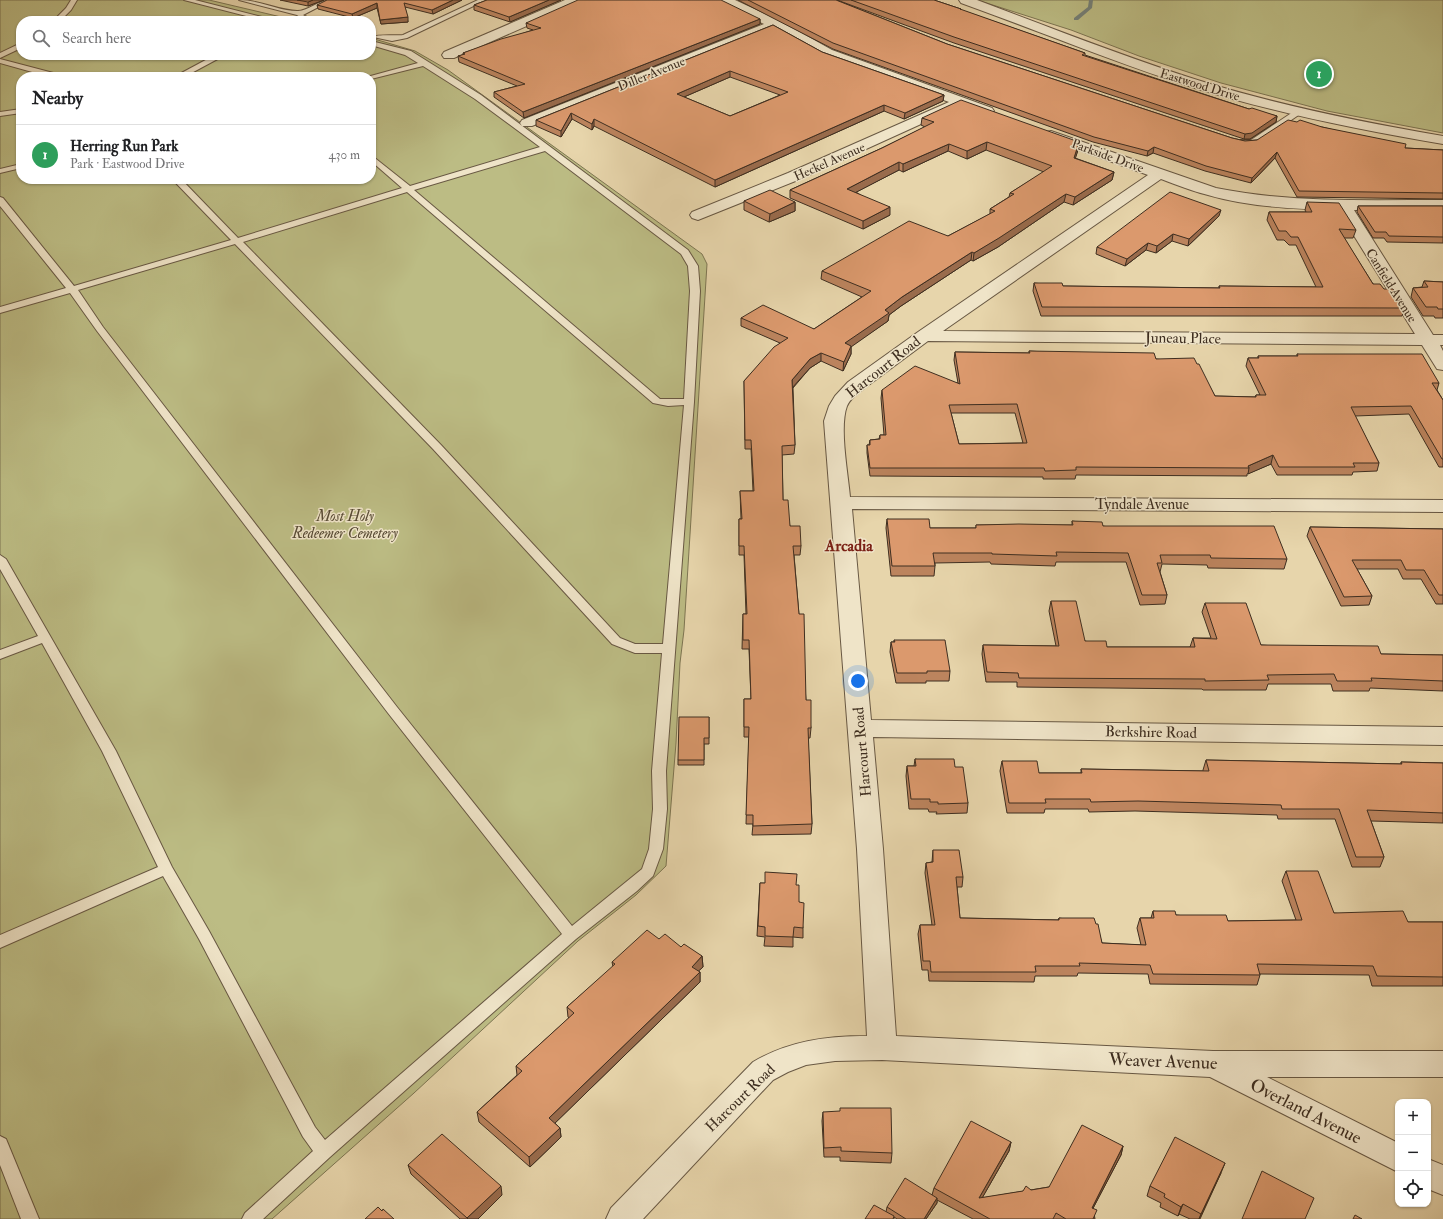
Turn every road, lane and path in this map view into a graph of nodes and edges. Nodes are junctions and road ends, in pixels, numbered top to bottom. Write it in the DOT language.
graph roads {
  1 [pos="74,0"];
  2 [pos="187,0"];
  3 [pos="242,0"];
  4 [pos="329,0"];
  5 [pos="483,0"];
  6 [pos="575,0"];
  7 [pos="965,0"];
  8 [pos="737,2"];
  9 [pos="299,14"];
  10 [pos="61,16"];
  11 [pos="254,16"];
  12 [pos="775,24"];
  13 [pos="376,37"];
  14 [pos="376,43"];
  15 [pos="16,48"];
  16 [pos="449,55"];
  17 [pos="0,56"];
  18 [pos="211,60"];
  19 [pos="0,61"];
  20 [pos="426,63"];
  21 [pos="40,72"];
  22 [pos="188,72"];
  23 [pos="376,76"];
  24 [pos="959,101"];
  25 [pos="16,112"];
  26 [pos="1299,112"];
  27 [pos="0,114"];
  28 [pos="1002,117"];
  29 [pos="527,123"];
  30 [pos="1040,130"];
  31 [pos="1231,140"];
  32 [pos="1443,140"];
  33 [pos="546,148"];
  34 [pos="376,161"];
  35 [pos="16,167"];
  36 [pos="0,171"];
  37 [pos="1159,174"];
  38 [pos="181,184"];
  39 [pos="407,189"];
  40 [pos="0,200"];
  41 [pos="1342,204"];
  42 [pos="1443,205"];
  43 [pos="698,215"];
  44 [pos="238,241"];
  45 [pos="72,289"];
  46 [pos="0,310"];
  47 [pos="924,336"];
  48 [pos="1435,340"];
  49 [pos="1443,365"];
  50 [pos="689,402"];
  51 [pos="841,503"];
  52 [pos="1443,506"];
  53 [pos="0,559"];
  54 [pos="44,638"];
  55 [pos="669,648"];
  56 [pos="0,655"];
  57 [pos="860,728"];
  58 [pos="1443,736"];
  59 [pos="166,869"];
  60 [pos="571,935"];
  61 [pos="0,942"];
  62 [pos="882,1048"];
  63 [pos="1213,1064"];
  64 [pos="1443,1064"];
  65 [pos="0,1144"];
  66 [pos="324,1152"];
  67 [pos="1395,1156"];
  68 [pos="1431,1175"];
  69 [pos="1443,1181"];
  70 [pos="30,1219"];
  71 [pos="251,1219"];
  72 [pos="622,1219"];
  1 -- 10 [label="lane"];
  2 -- 11 [label="lane"];
  3 -- 9 [label="lane"];
  4 -- 9 [label="lane"];
  5 -- 13 [label="lane"];
  6 -- 16 [label="street"];
  7 -- 26 [label="street, Eastwood Drive"];
  8 -- 12 [label="street"];
  12 -- 24 [label="street"];
  12 -- 29 [label="street, Diller Avenue"];
  14 -- 20 [label="lane"];
  15 -- 17 [label="lane"];
  18 -- 22 [label="lane"];
  19 -- 21 [label="lane"];
  20 -- 23 [label="lane"];
  20 -- 33 [label="lane"];
  24 -- 28 [label="street"];
  24 -- 43 [label="street, Heckel Avenue"];
  25 -- 27 [label="lane"];
  26 -- 31 [label="lane"];
  26 -- 32 [label="street, Eastwood Drive"];
  30 -- 37 [label="street, Parkside Drive"];
  33 -- 39 [label="lane"];
  33 -- 50 [label="lane"];
  34 -- 39 [label="lane"];
  35 -- 36 [label="lane"];
  37 -- 41 [label="street, Parkside Drive"];
  37 -- 47 [label="street, Harcourt Road"];
  38 -- 44 [label="lane"];
  39 -- 44 [label="lane"];
  39 -- 50 [label="lane"];
  40 -- 45 [label="lane"];
  41 -- 42 [label="street, Parkside Drive"];
  41 -- 48 [label="street, Canfield Avenue"];
  44 -- 45 [label="lane"];
  44 -- 55 [label="lane"];
  45 -- 46 [label="lane"];
  45 -- 60 [label="lane"];
  47 -- 48 [label="street, Juneau Place"];
  47 -- 51 [label="street, Harcourt Road"];
  48 -- 49 [label="street, Canfield Avenue"];
  50 -- 55 [label="lane"];
  51 -- 52 [label="street, Tyndale Avenue"];
  51 -- 57 [label="street, Harcourt Road"];
  53 -- 54 [label="lane"];
  54 -- 56 [label="lane"];
  54 -- 59 [label="lane"];
  55 -- 60 [label="lane"];
  57 -- 58 [label="street, Berkshire Road"];
  57 -- 62 [label="street, Harcourt Road"];
  59 -- 61 [label="lane"];
  59 -- 66 [label="lane"];
  60 -- 66 [label="lane"];
  62 -- 63 [label="street, Weaver Avenue"];
  62 -- 72 [label="street, Harcourt Road"];
  63 -- 64 [label="street, Weaver Avenue"];
  63 -- 67 [label="street, Overland Avenue"];
  65 -- 70 [label="lane"];
  66 -- 71 [label="lane"];
  68 -- 69 [label="street"];
}
